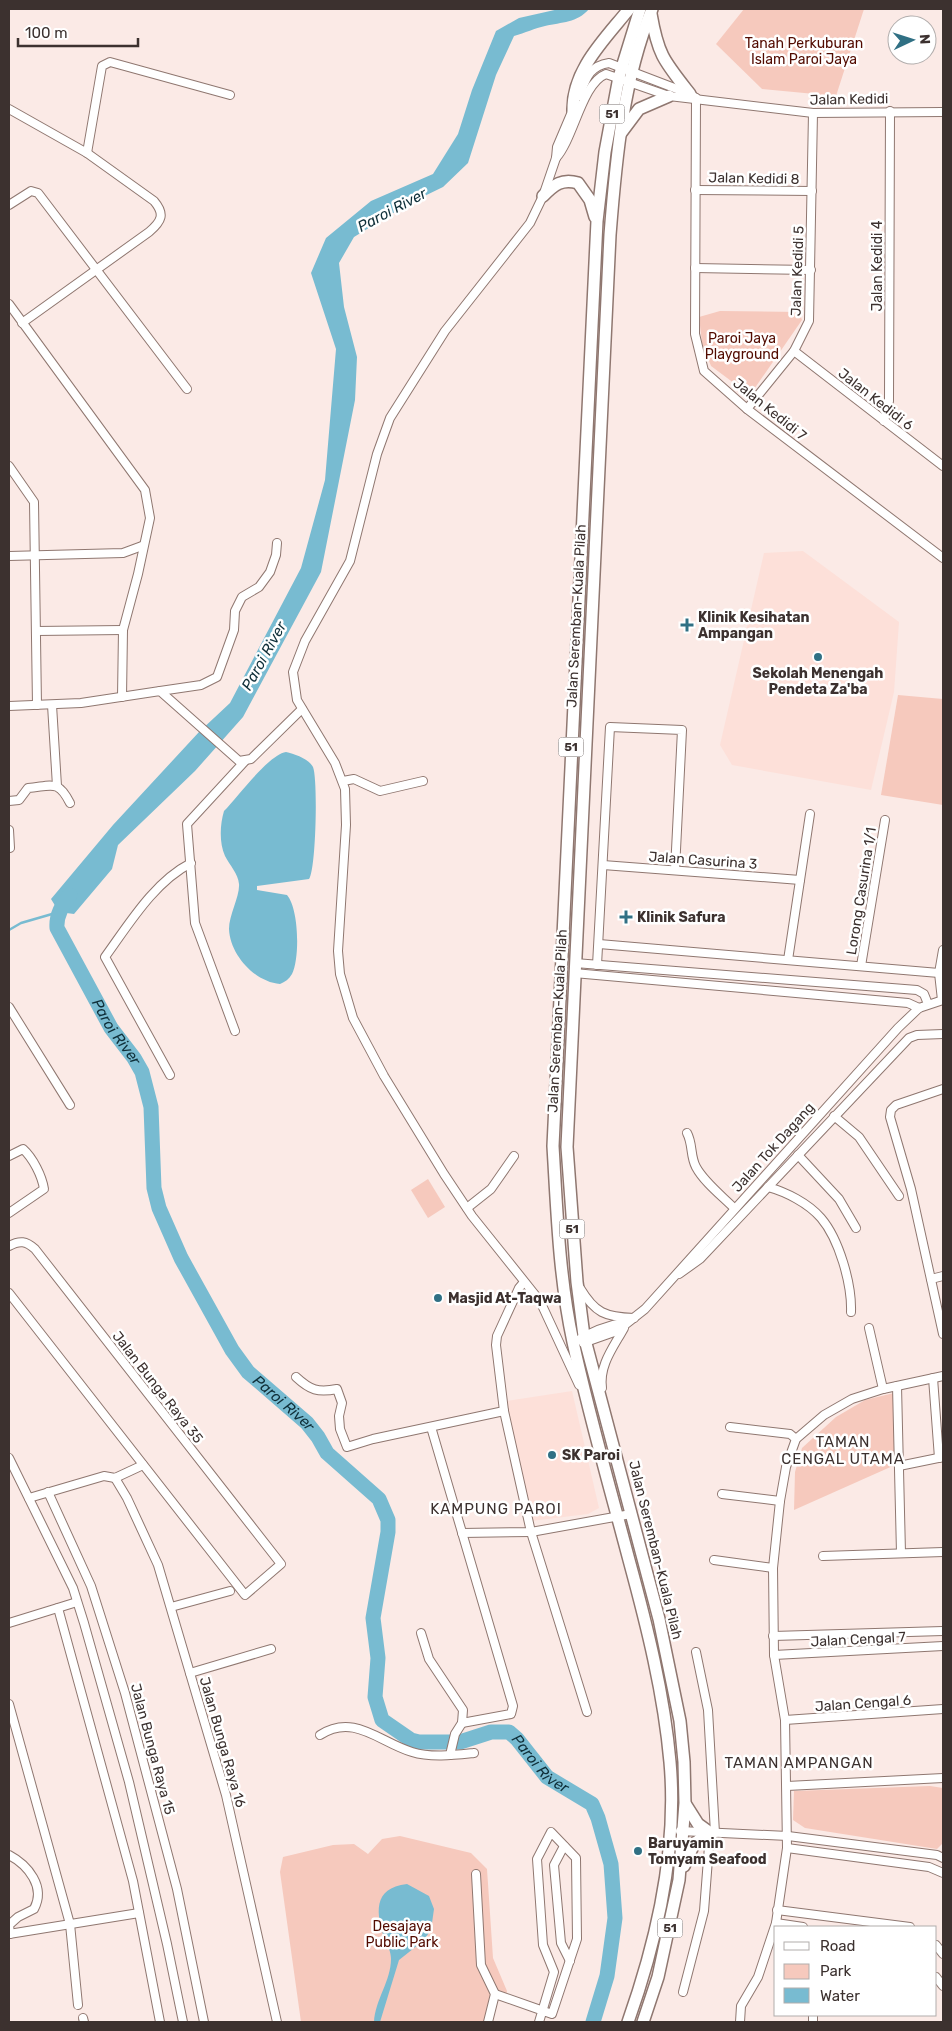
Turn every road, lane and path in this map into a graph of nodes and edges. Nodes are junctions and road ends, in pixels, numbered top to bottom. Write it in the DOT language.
graph roads {
  1 [pos="629,9"];
  2 [pos="647,10"];
  3 [pos="625,75"];
  4 [pos="230,95"];
  5 [pos="669,96"];
  6 [pos="693,96"];
  7 [pos="9,109"];
  8 [pos="572,111"];
  9 [pos="890,111"];
  10 [pos="943,112"];
  11 [pos="812,113"];
  12 [pos="620,134"];
  13 [pos="87,153"];
  14 [pos="556,158"];
  15 [pos="695,190"];
  16 [pos="812,192"];
  17 [pos="543,196"];
  18 [pos="9,206"];
  19 [pos="597,220"];
  20 [pos="695,268"];
  21 [pos="811,270"];
  22 [pos="95,271"];
  23 [pos="9,304"];
  24 [pos="22,323"];
  25 [pos="794,352"];
  26 [pos="187,389"];
  27 [pos="747,409"];
  28 [pos="884,420"];
  29 [pos="9,466"];
  30 [pos="943,466"];
  31 [pos="277,543"];
  32 [pos="142,546"];
  33 [pos="9,556"];
  34 [pos="35,556"];
  35 [pos="943,558"];
  36 [pos="123,630"];
  37 [pos="36,631"];
  38 [pos="160,691"];
  39 [pos="122,698"];
  40 [pos="37,705"];
  41 [pos="52,705"];
  42 [pos="9,706"];
  43 [pos="302,709"];
  44 [pos="245,761"];
  45 [pos="342,781"];
  46 [pos="423,781"];
  47 [pos="57,786"];
  48 [pos="9,801"];
  49 [pos="70,803"];
  50 [pos="810,814"];
  51 [pos="885,820"];
  52 [pos="9,830"];
  53 [pos="10,848"];
  54 [pos="191,864"];
  55 [pos="604,865"];
  56 [pos="675,870"];
  57 [pos="800,880"];
  58 [pos="599,944"];
  59 [pos="943,950"];
  60 [pos="788,960"];
  61 [pos="597,965"];
  62 [pos="861,966"];
  63 [pos="574,968"];
  64 [pos="939,973"];
  65 [pos="943,1000"];
  66 [pos="928,1004"];
  67 [pos="9,1007"];
  68 [pos="919,1008"];
  69 [pos="235,1031"];
  70 [pos="943,1034"];
  71 [pos="170,1075"];
  72 [pos="943,1089"];
  73 [pos="70,1105"];
  74 [pos="834,1116"];
  75 [pos="687,1133"];
  76 [pos="798,1155"];
  77 [pos="9,1156"];
  78 [pos="514,1156"];
  79 [pos="768,1187"];
  80 [pos="899,1196"];
  81 [pos="467,1208"];
  82 [pos="734,1208"];
  83 [pos="9,1213"];
  84 [pos="856,1228"];
  85 [pos="9,1246"];
  86 [pos="675,1275"];
  87 [pos="943,1276"];
  88 [pos="931,1279"];
  89 [pos="524,1282"];
  90 [pos="577,1282"];
  91 [pos="9,1293"];
  92 [pos="851,1312"];
  93 [pos="631,1320"];
  94 [pos="869,1328"];
  95 [pos="943,1334"];
  96 [pos="585,1339"];
  97 [pos="573,1343"];
  98 [pos="943,1376"];
  99 [pos="296,1377"];
  100 [pos="934,1378"];
  101 [pos="897,1386"];
  102 [pos="883,1389"];
  103 [pos="504,1411"];
  104 [pos="605,1412"];
  105 [pos="592,1417"];
  106 [pos="431,1427"];
  107 [pos="730,1427"];
  108 [pos="796,1439"];
  109 [pos="9,1458"];
  110 [pos="941,1458"];
  111 [pos="143,1465"];
  112 [pos="899,1466"];
  113 [pos="114,1478"];
  114 [pos="48,1492"];
  115 [pos="722,1494"];
  116 [pos="29,1498"];
  117 [pos="780,1501"];
  118 [pos="631,1514"];
  119 [pos="618,1518"];
  120 [pos="531,1532"];
  121 [pos="462,1533"];
  122 [pos="943,1552"];
  123 [pos="901,1553"];
  124 [pos="823,1556"];
  125 [pos="714,1560"];
  126 [pos="773,1568"];
  127 [pos="230,1591"];
  128 [pos="78,1602"];
  129 [pos="170,1607"];
  130 [pos="58,1608"];
  131 [pos="9,1623"];
  132 [pos="943,1631"];
  133 [pos="421,1633"];
  134 [pos="773,1636"];
  135 [pos="943,1646"];
  136 [pos="271,1649"];
  137 [pos="696,1652"];
  138 [pos="774,1655"];
  139 [pos="190,1674"];
  140 [pos="9,1704"];
  141 [pos="943,1710"];
  142 [pos="587,1712"];
  143 [pos="785,1720"];
  144 [pos="462,1723"];
  145 [pos="320,1735"];
  146 [pos="451,1752"];
  147 [pos="474,1754"];
  148 [pos="943,1778"];
  149 [pos="787,1786"];
  150 [pos="685,1803"];
  151 [pos="670,1831"];
  152 [pos="683,1831"];
  153 [pos="711,1833"];
  154 [pos="788,1836"];
  155 [pos="564,1846"];
  156 [pos="787,1848"];
  157 [pos="9,1855"];
  158 [pos="943,1858"];
  159 [pos="943,1873"];
  160 [pos="476,1874"];
  161 [pos="679,1880"];
  162 [pos="777,1910"];
  163 [pos="140,1913"];
  164 [pos="776,1922"];
  165 [pos="70,1924"];
  166 [pos="775,1926"];
  167 [pos="798,1926"];
  168 [pos="902,1926"];
  169 [pos="774,1928"];
  170 [pos="10,1934"];
  171 [pos="570,1961"];
  172 [pos="683,1992"];
  173 [pos="496,1994"];
  174 [pos="78,2005"];
  175 [pos="542,2010"];
  176 [pos="160,2022"];
  177 [pos="183,2022"];
  178 [pos="204,2022"];
  179 [pos="277,2022"];
  180 [pos="488,2022"];
  181 [pos="539,2022"];
  182 [pos="628,2022"];
  183 [pos="643,2022"];
  184 [pos="740,2022"];
  1 -- 8 [label="highway"];
  2 -- 3 [label="highway, Jalan Seremban-Kuala Pilah / 51"];
  2 -- 6 [label="highway"];
  3 -- 5 [label="street"];
  3 -- 6 [label="street"];
  3 -- 8 [label="street"];
  3 -- 12 [label="highway, Jalan Seremban-Kuala Pilah / 51"];
  3 -- 14 [label="street"];
  3 -- 19 [label="highway, Jalan Seremban-Kuala Pilah / 51"];
  4 -- 13 [label="street"];
  5 -- 6 [label="street"];
  5 -- 12 [label="highway"];
  6 -- 11 [label="street, Jalan Kedidi"];
  6 -- 15 [label="street, Jalan Kedidi 7"];
  7 -- 13 [label="street"];
  8 -- 14 [label="street"];
  9 -- 10 [label="street, Jalan Kedidi"];
  9 -- 11 [label="street, Jalan Kedidi"];
  9 -- 28 [label="street, Jalan Kedidi 4"];
  11 -- 16 [label="street, Jalan Kedidi 5"];
  12 -- 63 [label="highway, Jalan Seremban-Kuala Pilah / 51"];
  13 -- 22 [label="street"];
  14 -- 17 [label="street"];
  15 -- 16 [label="street, Jalan Kedidi 8"];
  15 -- 20 [label="street, Jalan Kedidi 7"];
  16 -- 21 [label="street, Jalan Kedidi 5"];
  17 -- 19 [label="highway"];
  17 -- 43 [label="street"];
  18 -- 22 [label="street"];
  19 -- 97 [label="highway, Jalan Seremban-Kuala Pilah / 51"];
  20 -- 21 [label="street"];
  20 -- 27 [label="street, Jalan Kedidi 7"];
  21 -- 25 [label="street, Jalan Kedidi 5"];
  22 -- 24 [label="street"];
  22 -- 26 [label="street"];
  23 -- 24 [label="street"];
  24 -- 32 [label="street"];
  25 -- 27 [label="street, Jalan Kedidi 5"];
  25 -- 28 [label="street, Jalan Kedidi 6"];
  27 -- 35 [label="street, Jalan Kedidi 7"];
  28 -- 30 [label="street, Jalan Kedidi 6"];
  29 -- 34 [label="street"];
  31 -- 38 [label="street"];
  32 -- 34 [label="street"];
  32 -- 36 [label="street"];
  33 -- 34 [label="street"];
  34 -- 37 [label="street"];
  36 -- 37 [label="street"];
  36 -- 39 [label="street"];
  37 -- 40 [label="street"];
  38 -- 39 [label="street"];
  38 -- 44 [label="street"];
  39 -- 41 [label="street"];
  40 -- 41 [label="street"];
  40 -- 42 [label="street"];
  41 -- 47 [label="street"];
  43 -- 44 [label="street"];
  43 -- 45 [label="street"];
  44 -- 54 [label="street"];
  45 -- 46 [label="street"];
  45 -- 81 [label="street"];
  47 -- 48 [label="street"];
  47 -- 49 [label="street"];
  50 -- 57 [label="street"];
  51 -- 62 [label="street, Lorong Casurina 1/1"];
  52 -- 53 [label="street"];
  54 -- 69 [label="street"];
  54 -- 71 [label="street"];
  55 -- 56 [label="street, Jalan Casurina 3"];
  55 -- 56 [label="street"];
  55 -- 58 [label="street"];
  56 -- 57 [label="street, Jalan Casurina 3"];
  57 -- 60 [label="street"];
  58 -- 60 [label="street"];
  58 -- 61 [label="street"];
  59 -- 64 [label="street"];
  60 -- 62 [label="street"];
  61 -- 63 [label="street"];
  61 -- 66 [label="street"];
  62 -- 64 [label="street"];
  63 -- 68 [label="street"];
  63 -- 90 [label="highway, Jalan Seremban-Kuala Pilah / 51"];
  64 -- 65 [label="street"];
  65 -- 66 [label="street, Jalan Tok Dagang"];
  66 -- 68 [label="street, Jalan Tok Dagang"];
  67 -- 73 [label="street"];
  68 -- 82 [label="street, Jalan Tok Dagang"];
  70 -- 74 [label="street"];
  72 -- 88 [label="street"];
  74 -- 76 [label="street"];
  74 -- 80 [label="street"];
  75 -- 82 [label="street"];
  76 -- 79 [label="street"];
  76 -- 84 [label="street"];
  77 -- 83 [label="street"];
  78 -- 81 [label="street"];
  79 -- 86 [label="street"];
  79 -- 92 [label="street"];
  81 -- 89 [label="street"];
  82 -- 86 [label="street, Jalan Tok Dagang"];
  85 -- 111 [label="street, Jalan Bunga Raya 35"];
  86 -- 93 [label="street, Jalan Tok Dagang"];
  87 -- 88 [label="street"];
  88 -- 95 [label="street"];
  89 -- 103 [label="street"];
  89 -- 105 [label="street"];
  90 -- 93 [label="street"];
  90 -- 96 [label="highway, Jalan Seremban-Kuala Pilah / 51"];
  91 -- 111 [label="street"];
  93 -- 96 [label="street"];
  93 -- 104 [label="street"];
  94 -- 102 [label="street"];
  96 -- 97 [label="street"];
  96 -- 104 [label="highway, Jalan Seremban-Kuala Pilah / 51"];
  97 -- 105 [label="highway, Jalan Seremban-Kuala Pilah / 51"];
  98 -- 100 [label="street"];
  99 -- 106 [label="street"];
  100 -- 101 [label="street"];
  100 -- 110 [label="street"];
  101 -- 102 [label="street"];
  101 -- 112 [label="street"];
  102 -- 108 [label="street"];
  103 -- 106 [label="street"];
  103 -- 120 [label="street"];
  104 -- 118 [label="highway, Jalan Seremban-Kuala Pilah / 51"];
  105 -- 119 [label="highway, Jalan Seremban-Kuala Pilah / 51"];
  106 -- 121 [label="street"];
  107 -- 108 [label="street"];
  108 -- 117 [label="street"];
  109 -- 116 [label="street"];
  110 -- 112 [label="street"];
  111 -- 113 [label="street"];
  112 -- 123 [label="street"];
  113 -- 114 [label="street"];
  113 -- 129 [label="street, Jalan Bunga Raya 16"];
  114 -- 116 [label="street"];
  114 -- 178 [label="street, Jalan Bunga Raya 15"];
  115 -- 117 [label="street"];
  116 -- 128 [label="street"];
  117 -- 126 [label="street"];
  118 -- 119 [label="street"];
  118 -- 150 [label="highway, Jalan Seremban-Kuala Pilah / 51"];
  119 -- 120 [label="street"];
  119 -- 151 [label="highway, Jalan Seremban-Kuala Pilah / 51"];
  120 -- 121 [label="street"];
  120 -- 142 [label="street"];
  121 -- 144 [label="street"];
  122 -- 123 [label="street"];
  123 -- 124 [label="street"];
  125 -- 126 [label="street"];
  126 -- 134 [label="street"];
  127 -- 129 [label="street"];
  128 -- 130 [label="street"];
  128 -- 177 [label="street"];
  129 -- 139 [label="street, Jalan Bunga Raya 16"];
  130 -- 131 [label="street"];
  130 -- 163 [label="street"];
  132 -- 134 [label="street"];
  133 -- 144 [label="street"];
  134 -- 138 [label="street"];
  135 -- 138 [label="street, Jalan Cengal 7"];
  136 -- 139 [label="street"];
  137 -- 153 [label="street"];
  138 -- 143 [label="street"];
  139 -- 179 [label="street, Jalan Bunga Raya 16"];
  140 -- 165 [label="street"];
  141 -- 143 [label="street, Jalan Cengal 6"];
  143 -- 149 [label="street"];
  144 -- 146 [label="street"];
  145 -- 146 [label="street"];
  146 -- 147 [label="street"];
  148 -- 149 [label="street"];
  149 -- 154 [label="street"];
  150 -- 152 [label="highway, Jalan Seremban-Kuala Pilah / 51"];
  150 -- 153 [label="highway"];
  151 -- 152 [label="street"];
  151 -- 182 [label="highway, Jalan Seremban-Kuala Pilah / 51"];
  152 -- 153 [label="street"];
  152 -- 161 [label="highway, Jalan Seremban-Kuala Pilah / 51"];
  153 -- 154 [label="street"];
  153 -- 161 [label="highway"];
  153 -- 172 [label="street"];
  154 -- 156 [label="street"];
  154 -- 158 [label="street"];
  155 -- 171 [label="street"];
  155 -- 171 [label="street"];
  155 -- 175 [label="street"];
  156 -- 159 [label="street"];
  156 -- 162 [label="street"];
  157 -- 170 [label="street"];
  160 -- 173 [label="street"];
  161 -- 183 [label="highway, Jalan Seremban-Kuala Pilah / 51"];
  162 -- 164 [label="street"];
  162 -- 168 [label="street"];
  163 -- 165 [label="street"];
  163 -- 176 [label="street"];
  164 -- 166 [label="street"];
  164 -- 167 [label="street"];
  165 -- 170 [label="street"];
  165 -- 174 [label="street"];
  169 -- 184 [label="street"];
  171 -- 175 [label="street"];
  173 -- 175 [label="street"];
  173 -- 180 [label="street"];
  175 -- 181 [label="street"];
}
